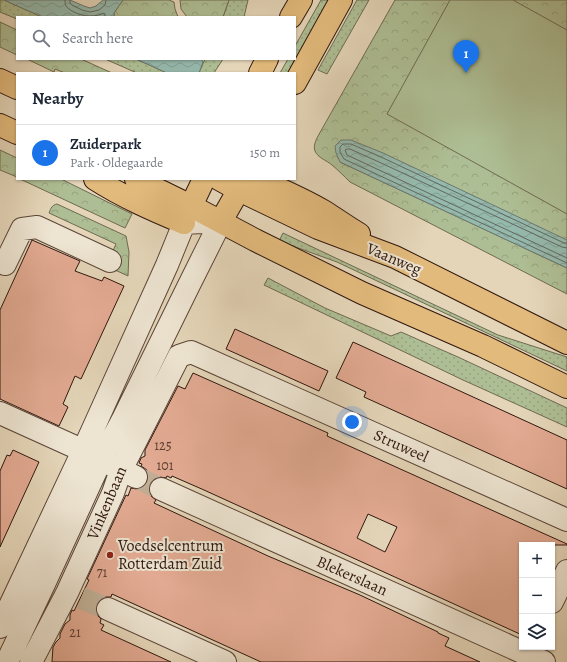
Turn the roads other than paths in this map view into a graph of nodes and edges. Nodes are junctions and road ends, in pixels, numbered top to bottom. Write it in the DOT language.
graph roads {
  1 [pos="300,0"];
  2 [pos="341,0"];
  3 [pos="292,16"];
  4 [pos="266,60"];
  5 [pos="260,72"];
  6 [pos="0,80"];
  7 [pos="296,81"];
  8 [pos="16,88"];
  9 [pos="0,125"];
  10 [pos="16,133"];
  11 [pos="96,180"];
  12 [pos="137,180"];
  13 [pos="204,180"];
  14 [pos="226,180"];
  15 [pos="247,183"];
  16 [pos="188,215"];
  17 [pos="221,222"];
  18 [pos="110,261"];
  19 [pos="2,266"];
  20 [pos="567,343"];
  21 [pos="192,352"];
  22 [pos="567,387"];
  23 [pos="0,412"];
  24 [pos="110,465"];
  25 [pos="161,489"];
  26 [pos="567,520"];
  27 [pos="567,571"];
  28 [pos="44,584"];
  29 [pos="74,596"];
  30 [pos="555,596"];
  31 [pos="108,609"];
  32 [pos="0,626"];
  33 [pos="531,656"];
  34 [pos="7,662"];
  35 [pos="31,662"];
  36 [pos="224,662"];
  1 -- 3 [label="main road"];
  2 -- 7 [label="main road"];
  4 -- 5 [label="main road"];
  6 -- 8 [label="main road"];
  9 -- 10 [label="main road"];
  11 -- 16 [label="main road"];
  12 -- 16 [label="main road"];
  13 -- 16 [label="main road"];
  14 -- 15 [label="main road"];
  15 -- 17 [label="main road"];
  15 -- 20 [label="main road, Vaanweg"];
  16 -- 17 [label="main road"];
  16 -- 24 [label="street, Vinkenbaan"];
  17 -- 22 [label="main road"];
  17 -- 24 [label="street, Vinkenbaan"];
  18 -- 19 [label="street"];
  21 -- 24 [label="street, Vinkenbaan"];
  21 -- 26 [label="street, Struweel"];
  23 -- 24 [label="street"];
  24 -- 28 [label="street, Vinkenbaan"];
  24 -- 29 [label="street, Vinkenbaan"];
  24 -- 32 [label="street, Vinkenbaan"];
  25 -- 33 [label="street, Blekerslaan"];
  27 -- 30 [label="street"];
  28 -- 29 [label="street"];
  28 -- 34 [label="street, Vinkenbaan"];
  29 -- 35 [label="street, Vinkenbaan"];
  31 -- 36 [label="street"];
}
